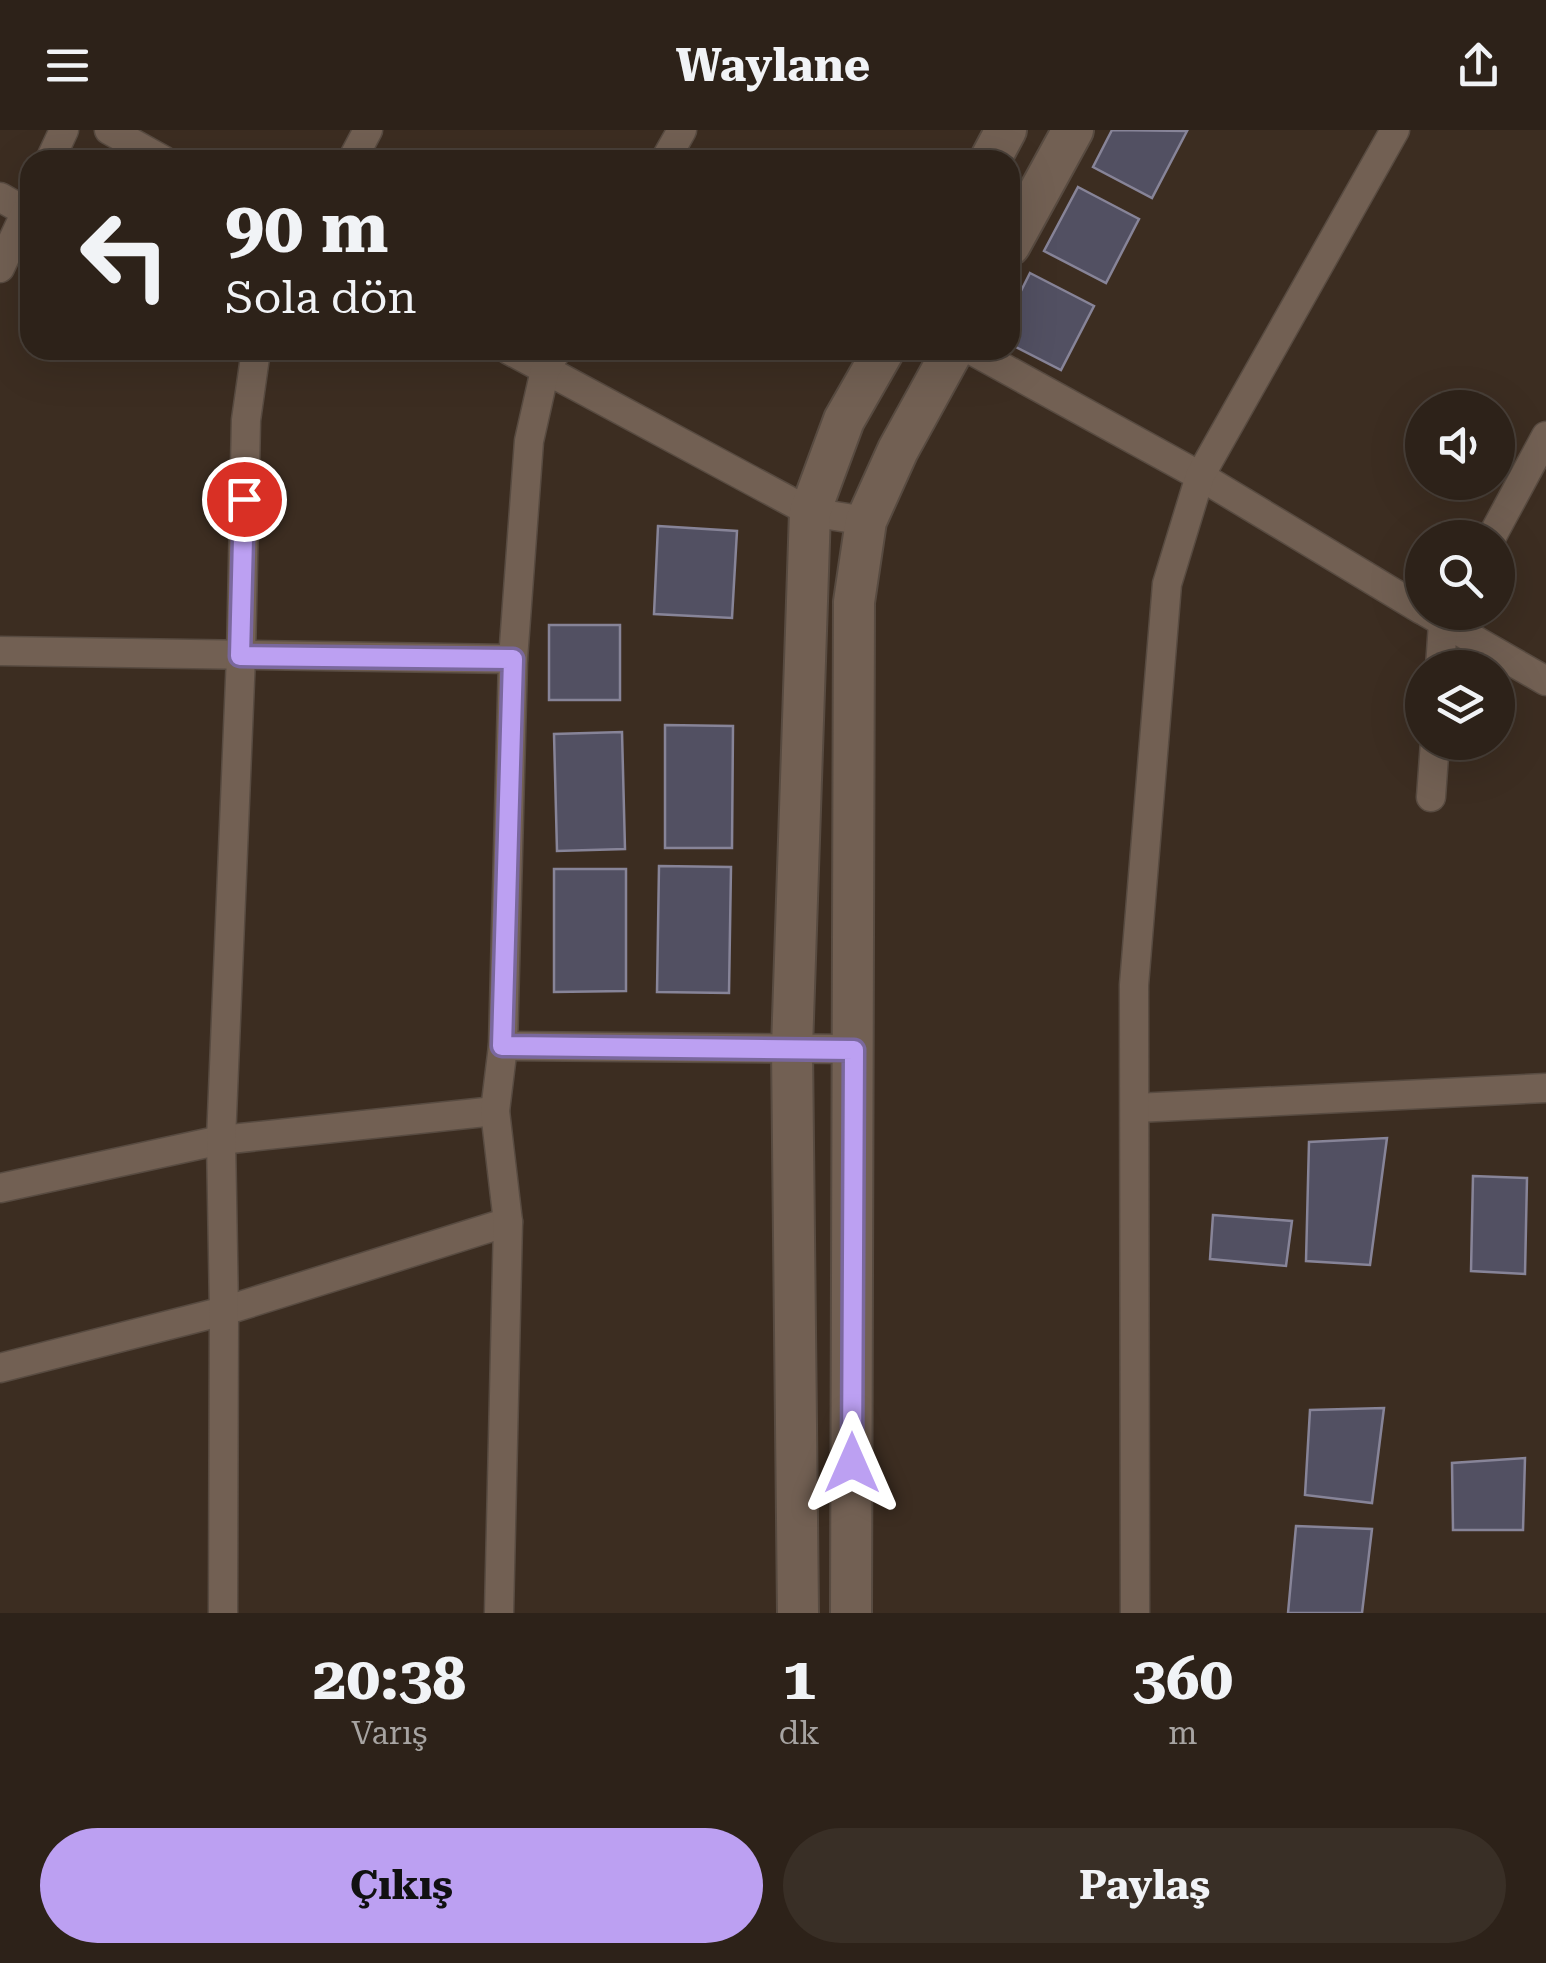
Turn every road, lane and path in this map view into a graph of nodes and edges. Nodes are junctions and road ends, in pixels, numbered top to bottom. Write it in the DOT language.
graph roads {
  1 [pos="109,130"];
  2 [pos="1073,130"];
  3 [pos="1395,130"];
  4 [pos="145,150"];
  5 [pos="20,224"];
  6 [pos="1020,227"];
  7 [pos="0,268"];
  8 [pos="255,360"];
  9 [pos="551,360"];
  10 [pos="878,360"];
  11 [pos="947,360"];
  12 [pos="989,360"];
  13 [pos="1546,436"];
  14 [pos="1200,476"];
  15 [pos="810,512"];
  16 [pos="1500,520"];
  17 [pos="866,521"];
  18 [pos="1405,597"];
  19 [pos="1460,630"];
  20 [pos="0,650"];
  21 [pos="240,656"];
  22 [pos="513,659"];
  23 [pos="1546,681"];
  24 [pos="1434,760"];
  25 [pos="1432,798"];
  26 [pos="502,1046"];
  27 [pos="792,1048"];
  28 [pos="854,1050"];
  29 [pos="1546,1088"];
  30 [pos="1136,1108"];
  31 [pos="495,1111"];
  32 [pos="221,1140"];
  33 [pos="0,1188"];
  34 [pos="508,1222"];
  35 [pos="224,1312"];
  36 [pos="0,1368"];
  37 [pos="224,1613"];
  38 [pos="499,1613"];
  39 [pos="798,1613"];
  40 [pos="851,1613"];
  41 [pos="1134,1613"];
  1 -- 4 [label="street"];
  2 -- 6 [label="main road"];
  3 -- 14 [label="street"];
  5 -- 7 [label="street"];
  8 -- 21 [label="street"];
  9 -- 15 [label="street"];
  9 -- 22 [label="street"];
  10 -- 15 [label="main road"];
  11 -- 17 [label="main road"];
  12 -- 14 [label="street"];
  13 -- 16 [label="street"];
  14 -- 18 [label="street"];
  14 -- 30 [label="street"];
  15 -- 17 [label="street"];
  15 -- 27 [label="main road"];
  17 -- 28 [label="main road"];
  19 -- 23 [label="street"];
  20 -- 21 [label="street"];
  21 -- 22 [label="street"];
  21 -- 32 [label="street"];
  22 -- 26 [label="street"];
  24 -- 25 [label="street"];
  26 -- 27 [label="street"];
  26 -- 31 [label="street"];
  27 -- 28 [label="street"];
  27 -- 39 [label="main road"];
  28 -- 40 [label="main road"];
  29 -- 30 [label="street"];
  30 -- 41 [label="street"];
  31 -- 32 [label="street"];
  31 -- 34 [label="street"];
  32 -- 33 [label="street"];
  32 -- 35 [label="street"];
  34 -- 35 [label="street"];
  34 -- 38 [label="street"];
  35 -- 36 [label="street"];
  35 -- 37 [label="street"];
}
